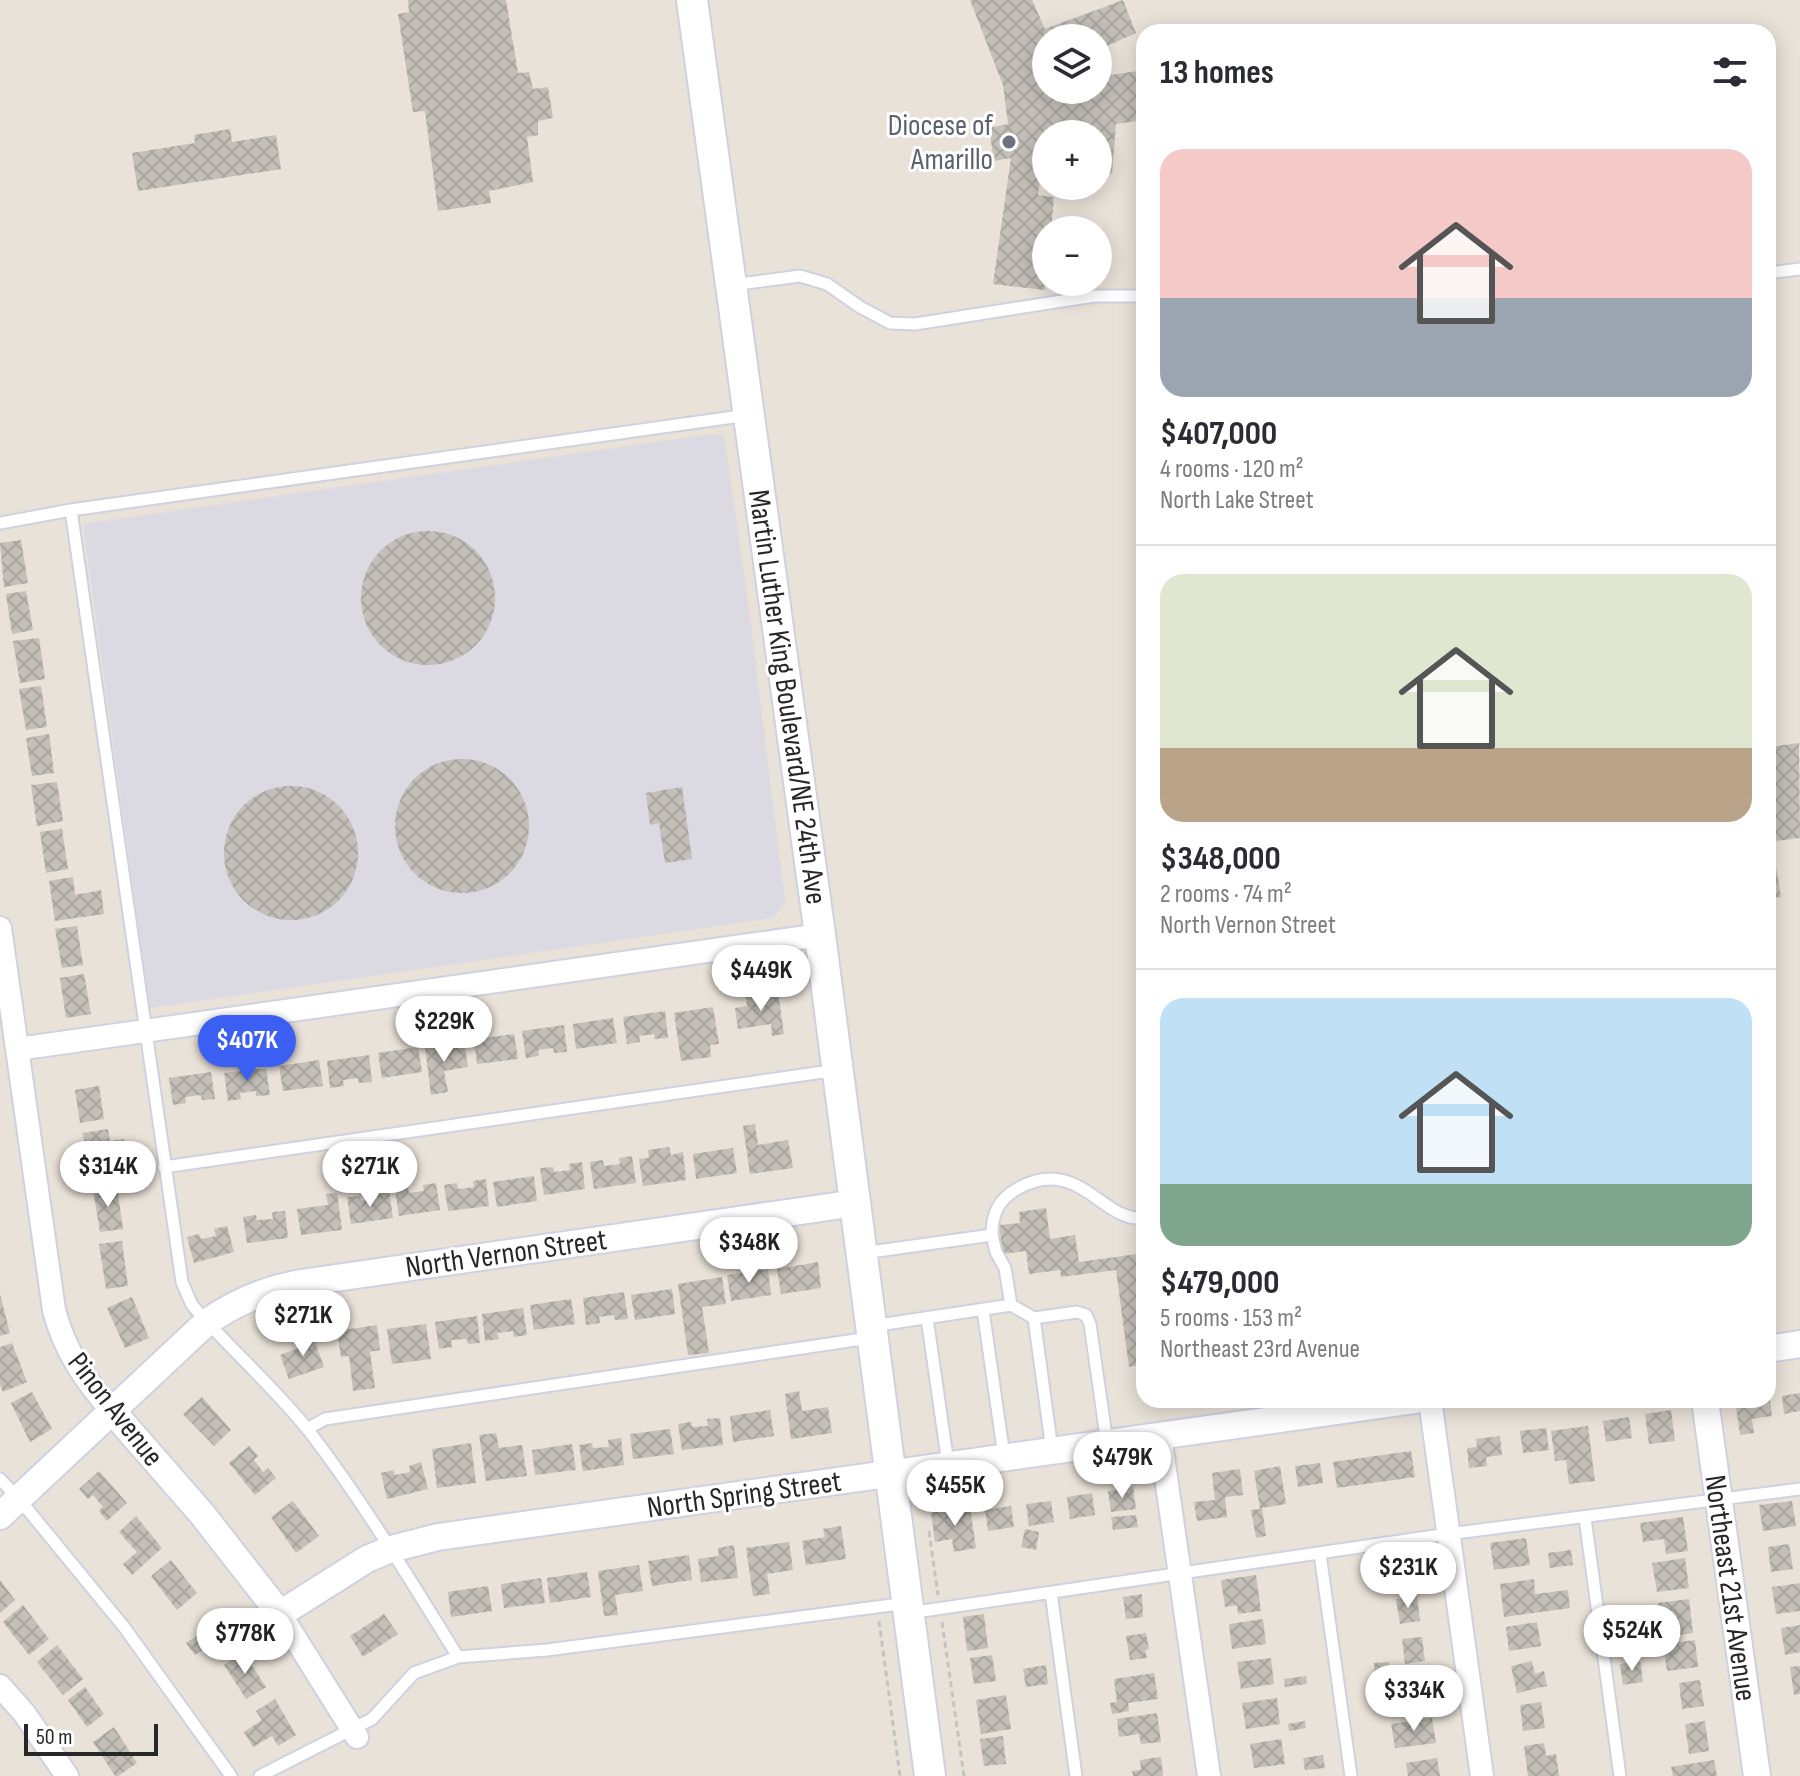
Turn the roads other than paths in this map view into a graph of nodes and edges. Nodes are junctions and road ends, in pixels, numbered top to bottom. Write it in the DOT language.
graph roads {
  1 [pos="692,0"];
  2 [pos="1800,269"];
  3 [pos="1776,272"];
  4 [pos="731,286"];
  5 [pos="1136,296"];
  6 [pos="749,415"];
  7 [pos="71,510"];
  8 [pos="0,523"];
  9 [pos="0,928"];
  10 [pos="820,935"];
  11 [pos="145,1031"];
  12 [pos="11,1036"];
  13 [pos="838,1070"];
  14 [pos="164,1167"];
  15 [pos="856,1203"];
  16 [pos="1136,1219"];
  17 [pos="992,1235"];
  18 [pos="862,1253"];
  19 [pos="1011,1305"];
  20 [pos="983,1310"];
  21 [pos="927,1318"];
  22 [pos="1034,1318"];
  23 [pos="207,1322"];
  24 [pos="873,1331"];
  25 [pos="1800,1344"];
  26 [pos="1776,1348"];
  27 [pos="1358,1408"];
  28 [pos="1431,1408"];
  29 [pos="1706,1408"];
  30 [pos="113,1412"];
  31 [pos="307,1429"];
  32 [pos="1160,1436"];
  33 [pos="1107,1443"];
  34 [pos="1052,1451"];
  35 [pos="1004,1457"];
  36 [pos="948,1465"];
  37 [pos="891,1473"];
  38 [pos="0,1479"];
  39 [pos="1800,1489"];
  40 [pos="1719,1501"];
  41 [pos="10,1507"];
  42 [pos="1585,1518"];
  43 [pos="1448,1534"];
  44 [pos="391,1549"];
  45 [pos="1320,1554"];
  46 [pos="1180,1574"];
  47 [pos="1051,1593"];
  48 [pos="908,1608"];
  49 [pos="280,1614"];
  50 [pos="458,1657"];
  51 [pos="0,1686"];
  52 [pos="355,1734"];
  53 [pos="67,1776"];
  54 [pos="231,1776"];
  55 [pos="260,1776"];
  56 [pos="930,1776"];
  57 [pos="1076,1776"];
  58 [pos="1209,1776"];
  59 [pos="1351,1776"];
  60 [pos="1482,1776"];
  61 [pos="1620,1776"];
  62 [pos="1757,1776"];
  1 -- 4 [label="main road, Martin Luther King Boulevard/NE 24th Ave"];
  2 -- 3 [label="lane"];
  4 -- 5 [label="lane"];
  4 -- 6 [label="main road, Martin Luther King Boulevard/NE 24th Ave"];
  6 -- 7 [label="lane"];
  6 -- 10 [label="main road, Martin Luther King Boulevard/NE 24th Ave"];
  7 -- 8 [label="lane"];
  7 -- 11 [label="lane"];
  9 -- 12 [label="street, Pinon Avenue"];
  10 -- 11 [label="street"];
  10 -- 13 [label="main road, Martin Luther King Boulevard/NE 24th Ave"];
  11 -- 12 [label="street"];
  11 -- 14 [label="lane"];
  12 -- 30 [label="street, Pinon Avenue"];
  13 -- 14 [label="lane"];
  13 -- 15 [label="main road, Martin Luther King Boulevard/NE 24th Ave"];
  14 -- 23 [label="lane"];
  15 -- 18 [label="main road, Martin Luther King Boulevard/NE 24th Ave"];
  15 -- 23 [label="street, North Vernon Street"];
  16 -- 17 [label="lane"];
  17 -- 18 [label="lane"];
  17 -- 19 [label="lane"];
  18 -- 24 [label="main road, Martin Luther King Boulevard/NE 24th Ave"];
  19 -- 20 [label="lane"];
  19 -- 22 [label="lane"];
  20 -- 21 [label="lane"];
  20 -- 35 [label="lane"];
  21 -- 24 [label="lane"];
  21 -- 36 [label="lane"];
  22 -- 33 [label="lane"];
  22 -- 34 [label="lane"];
  23 -- 30 [label="street, North Vernon Street"];
  23 -- 31 [label="lane"];
  24 -- 31 [label="lane"];
  24 -- 37 [label="main road, Martin Luther King Boulevard/NE 24th Ave"];
  25 -- 26 [label="street"];
  27 -- 32 [label="street, North Spring Street"];
  28 -- 43 [label="street"];
  29 -- 40 [label="street, Northeast 21st Avenue"];
  30 -- 41 [label="street, North Vernon Street"];
  30 -- 49 [label="street, Pinon Avenue"];
  31 -- 44 [label="lane"];
  32 -- 33 [label="street, North Spring Street"];
  32 -- 46 [label="street"];
  33 -- 34 [label="street, North Spring Street"];
  34 -- 35 [label="street, North Spring Street"];
  35 -- 36 [label="street, North Spring Street"];
  36 -- 37 [label="street, North Spring Street"];
  37 -- 44 [label="street, North Spring Street"];
  37 -- 48 [label="main road, Martin Luther King Boulevard/NE 24th Ave"];
  38 -- 41 [label="lane"];
  39 -- 40 [label="lane"];
  40 -- 42 [label="lane"];
  40 -- 62 [label="street, Northeast 21st Avenue"];
  41 -- 54 [label="lane"];
  42 -- 43 [label="lane"];
  42 -- 61 [label="lane"];
  43 -- 45 [label="lane"];
  43 -- 60 [label="street"];
  44 -- 49 [label="street, North Spring Street"];
  44 -- 50 [label="lane"];
  45 -- 46 [label="lane"];
  45 -- 59 [label="lane"];
  46 -- 47 [label="lane"];
  46 -- 58 [label="street"];
  47 -- 48 [label="lane"];
  47 -- 57 [label="lane"];
  48 -- 50 [label="lane"];
  48 -- 56 [label="main road, Martin Luther King Boulevard/NE 24th Ave"];
  49 -- 52 [label="street, Pinon Avenue"];
  50 -- 52 [label="lane"];
  51 -- 53 [label="street"];
  52 -- 55 [label="lane"];
}
